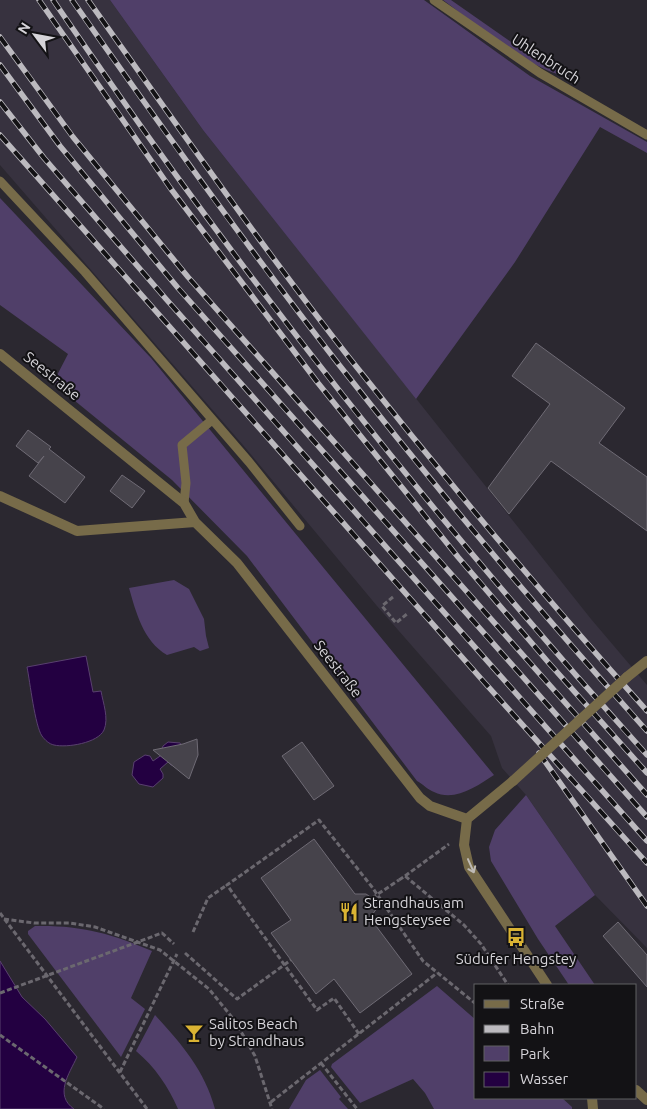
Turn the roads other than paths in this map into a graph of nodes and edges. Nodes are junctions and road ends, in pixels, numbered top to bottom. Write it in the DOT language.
graph roads {
  1 [pos="434,0"];
  2 [pos="647,136"];
  3 [pos="0,180"];
  4 [pos="0,354"];
  5 [pos="212,420"];
  6 [pos="0,496"];
  7 [pos="184,503"];
  8 [pos="195,522"];
  9 [pos="300,526"];
  10 [pos="647,661"];
  11 [pos="467,819"];
  12 [pos="546,984"];
  13 [pos="637,1091"];
  14 [pos="647,1100"];
  1 -- 2 [label="lane, Uhlenbruch"];
  3 -- 5 [label="lane"];
  4 -- 7 [label="street, Seestraße"];
  5 -- 7 [label="lane"];
  5 -- 9 [label="lane"];
  6 -- 8 [label="street"];
  7 -- 8 [label="street, Seestraße"];
  8 -- 11 [label="street, Seestraße"];
  10 -- 11 [label="street, bridge"];
  11 -- 12 [label="street, one-way"];
  13 -- 14 [label="street"];
}
